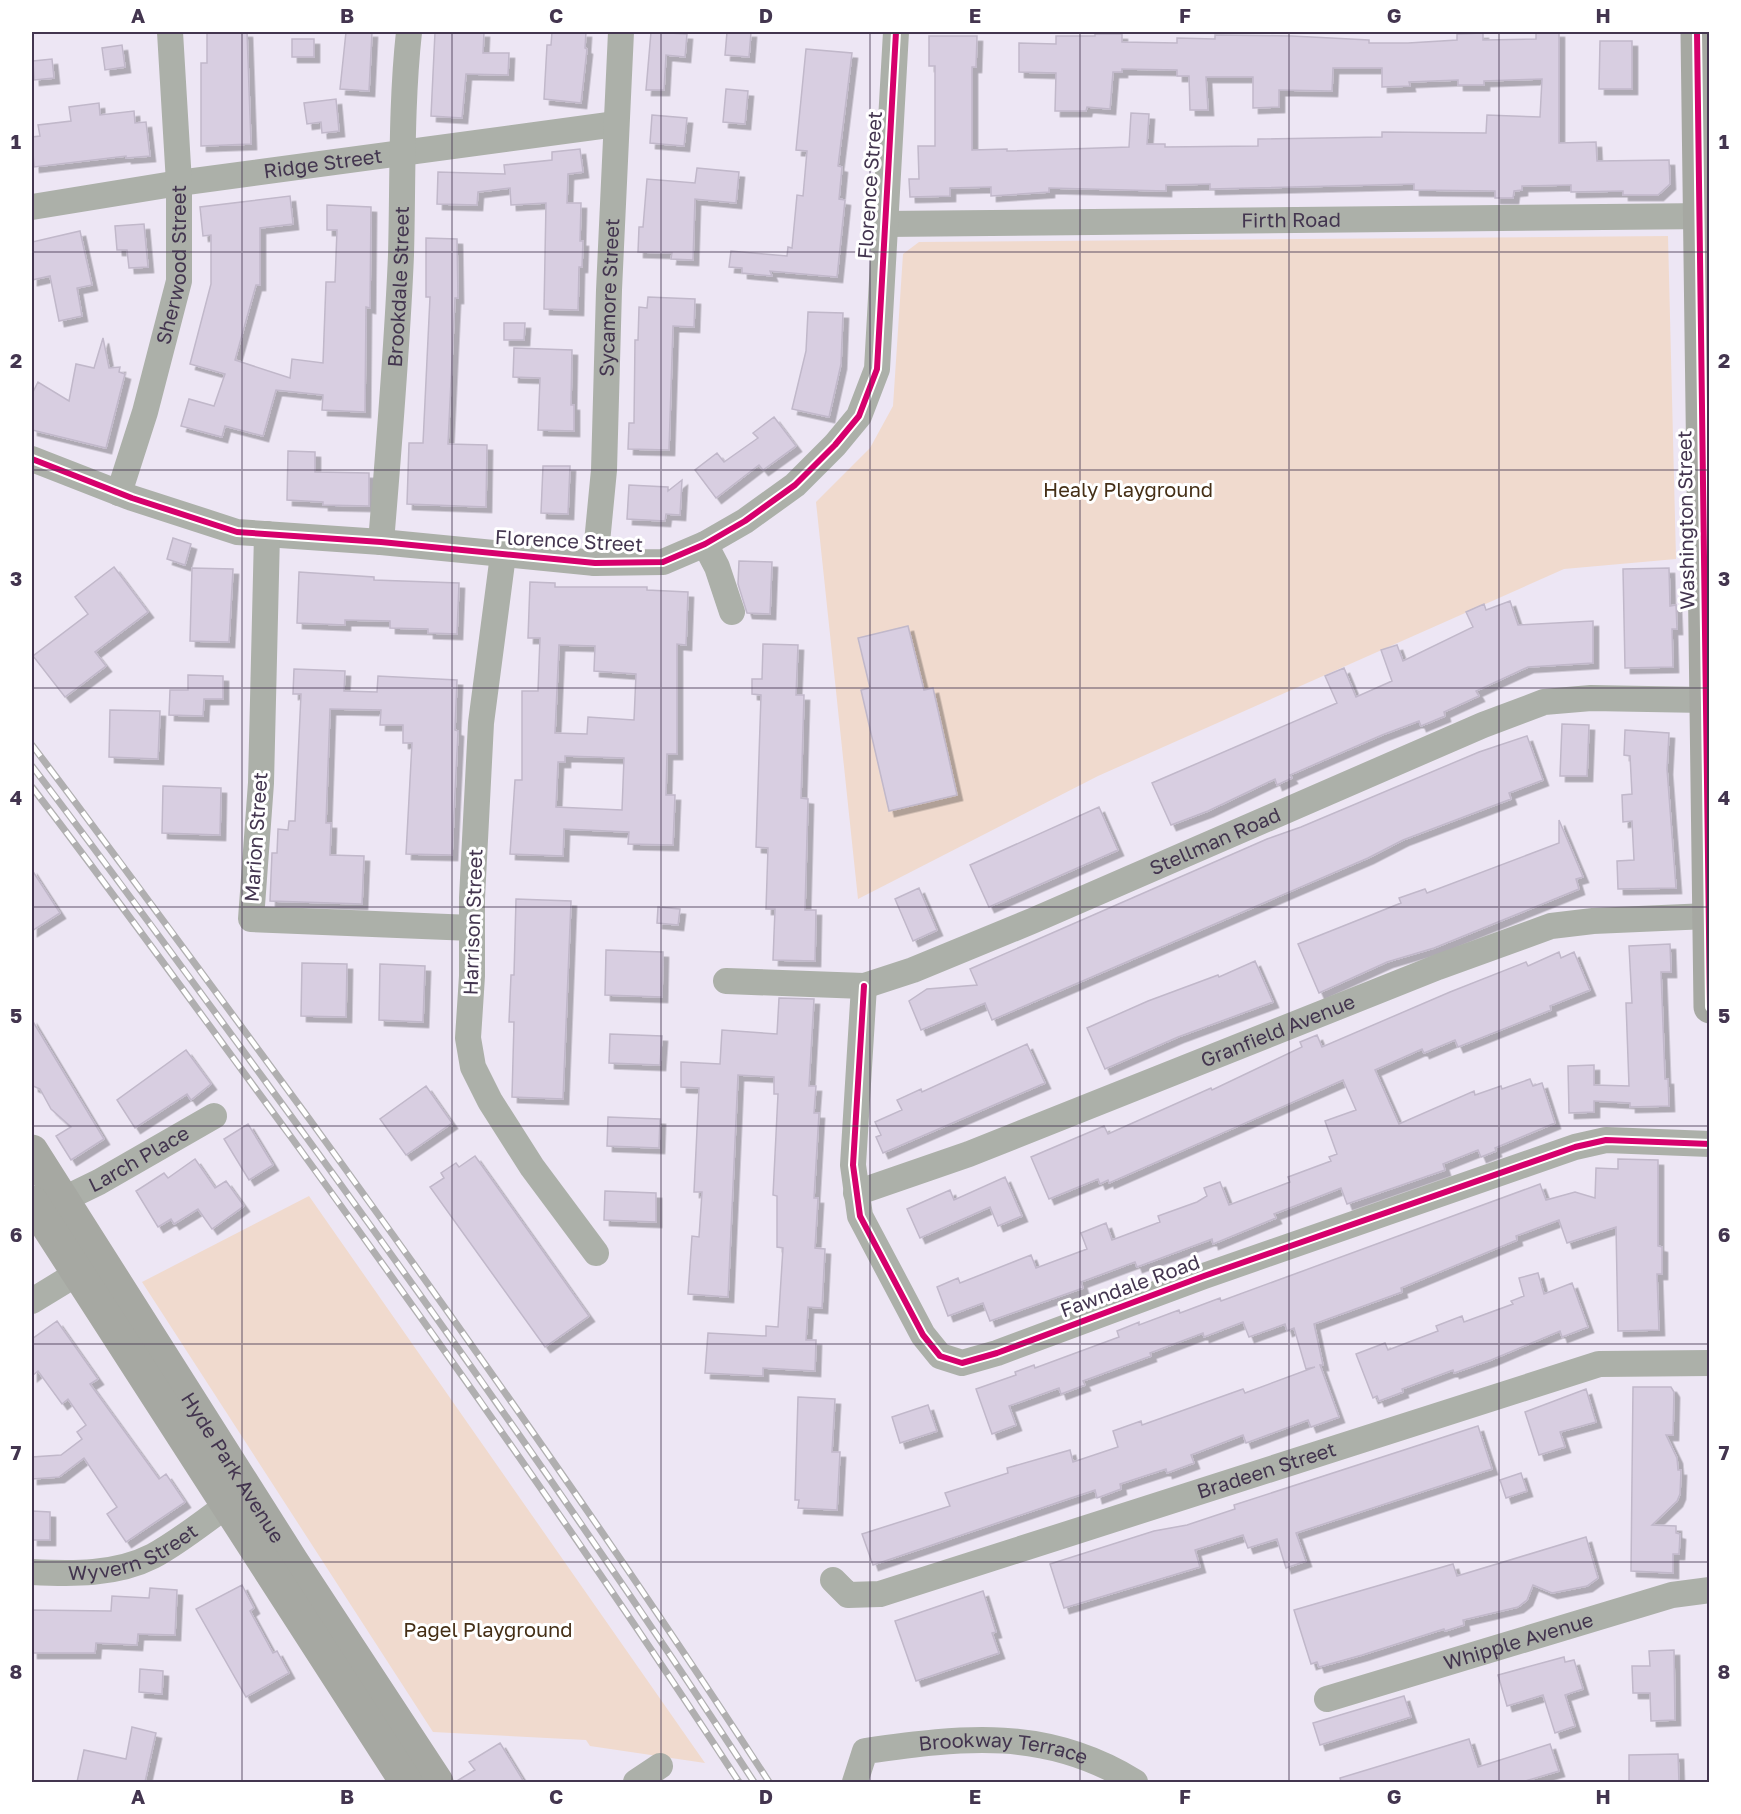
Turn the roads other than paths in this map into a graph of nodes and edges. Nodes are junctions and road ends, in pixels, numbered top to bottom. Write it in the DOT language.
graph roads {
  1 [pos="170,32"];
  2 [pos="409,32"];
  3 [pos="621,32"];
  4 [pos="896,32"];
  5 [pos="1697,32"];
  6 [pos="616,124"];
  7 [pos="1704,149"];
  8 [pos="405,151"];
  9 [pos="179,183"];
  10 [pos="32,207"];
  11 [pos="1704,217"];
  12 [pos="883,224"];
  13 [pos="32,459"];
  14 [pos="119,493"];
  15 [pos="267,534"];
  16 [pos="381,542"];
  17 [pos="705,544"];
  18 [pos="502,555"];
  19 [pos="596,563"];
  20 [pos="732,612"];
  21 [pos="1705,700"];
  22 [pos="1708,916"];
  23 [pos="472,928"];
  24 [pos="726,981"];
  25 [pos="864,986"];
  26 [pos="1710,1007"];
  27 [pos="214,1116"];
  28 [pos="1710,1144"];
  29 [pos="32,1151"];
  30 [pos="856,1193"];
  31 [pos="44,1205"];
  32 [pos="596,1253"];
  33 [pos="88,1266"];
  34 [pos="32,1301"];
  35 [pos="1710,1363"];
  36 [pos="237,1499"];
  37 [pos="32,1572"];
  38 [pos="833,1580"];
  39 [pos="1710,1590"];
  40 [pos="1327,1700"];
  41 [pos="660,1766"];
  42 [pos="406,1782"];
  43 [pos="436,1782"];
  44 [pos="636,1782"];
  45 [pos="855,1782"];
  46 [pos="1135,1782"];
  1 -- 9 [label="street, Sherwood Street"];
  2 -- 8 [label="street, Brookdale Street"];
  3 -- 6 [label="street, Sycamore Street"];
  4 -- 12 [label="street, Florence Street"];
  5 -- 7 [label="main road, Washington Street"];
  6 -- 8 [label="street, Ridge Street"];
  6 -- 19 [label="street, Sycamore Street"];
  7 -- 11 [label="main road, Washington Street"];
  8 -- 9 [label="street, Ridge Street"];
  8 -- 16 [label="street, Brookdale Street"];
  9 -- 10 [label="street, Ridge Street"];
  9 -- 14 [label="street, Sherwood Street"];
  11 -- 12 [label="street, Firth Road"];
  11 -- 21 [label="main road, Washington Street"];
  12 -- 17 [label="street, Florence Street"];
  13 -- 14 [label="street, Florence Street"];
  14 -- 15 [label="street, Florence Street"];
  15 -- 16 [label="street, Florence Street"];
  15 -- 23 [label="street, Marion Street"];
  16 -- 18 [label="street, Florence Street"];
  17 -- 19 [label="street, Florence Street"];
  17 -- 20 [label="street"];
  18 -- 19 [label="street, Florence Street"];
  18 -- 23 [label="street, Harrison Street"];
  21 -- 22 [label="main road, Washington Street"];
  21 -- 25 [label="street, Stellman Road"];
  22 -- 26 [label="main road, Washington Street"];
  22 -- 30 [label="street, Granfield Avenue"];
  23 -- 32 [label="street, Harrison Street"];
  24 -- 25 [label="street, Stellman Road"];
  25 -- 30 [label="street, Fawndale Road"];
  27 -- 31 [label="street, Larch Place"];
  28 -- 30 [label="street, Fawndale Road"];
  29 -- 31 [label="main road, Hyde Park Avenue"];
  31 -- 33 [label="main road, Hyde Park Avenue"];
  33 -- 34 [label="street"];
  33 -- 36 [label="main road, Hyde Park Avenue"];
  35 -- 38 [label="street, Bradeen Street"];
  36 -- 37 [label="street, Wyvern Street"];
  36 -- 42 [label="main road, Hyde Park Avenue"];
  36 -- 43 [label="main road, Hyde Park Avenue"];
  39 -- 40 [label="street, Whipple Avenue"];
  41 -- 44 [label="street"];
  45 -- 46 [label="street, Brookway Terrace"];
}
